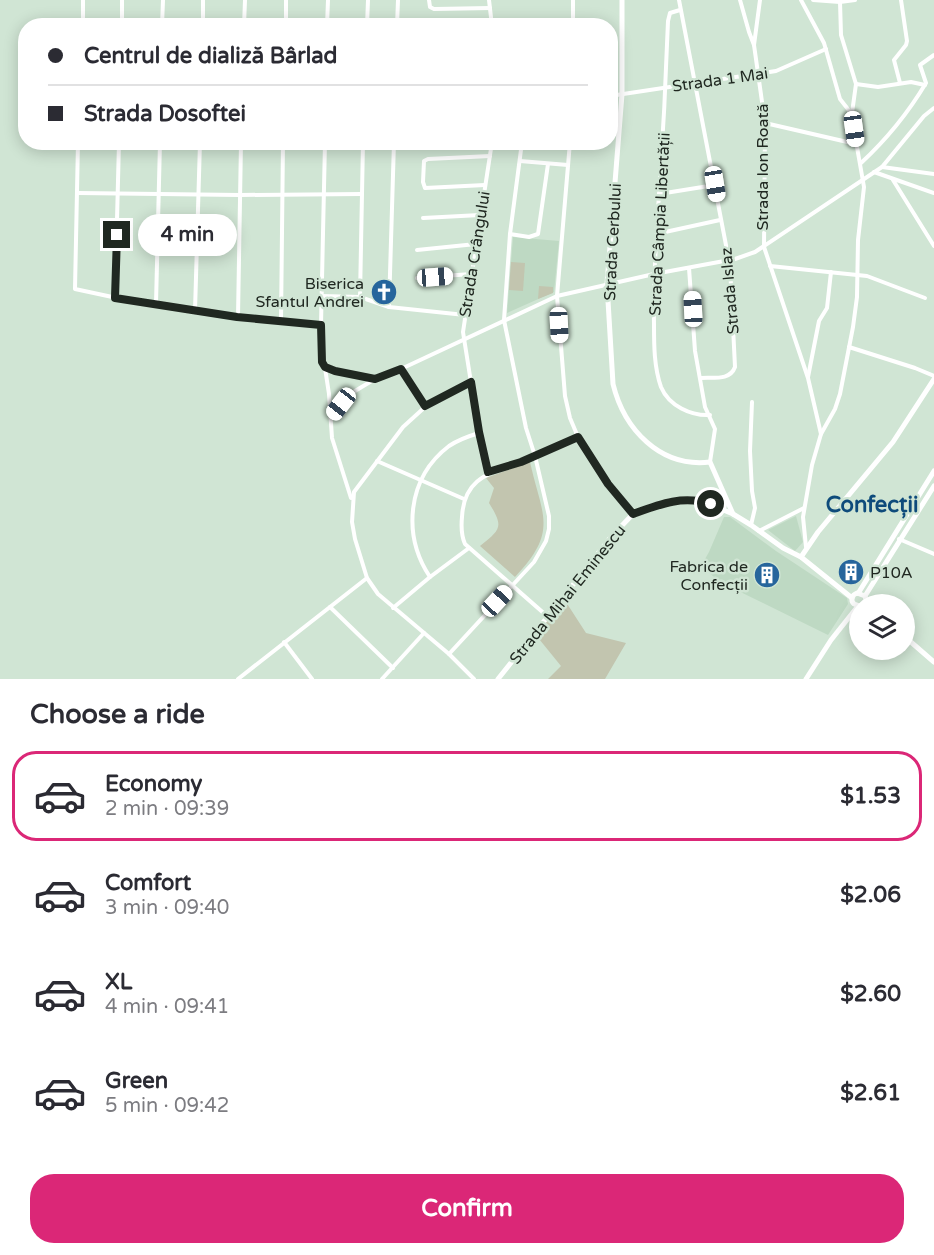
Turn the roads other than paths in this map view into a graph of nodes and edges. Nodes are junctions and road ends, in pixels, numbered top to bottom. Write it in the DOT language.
graph roads {
  1 [pos="83,0"];
  2 [pos="123,0"];
  3 [pos="163,0"];
  4 [pos="203,0"];
  5 [pos="245,0"];
  6 [pos="286,0"];
  7 [pos="328,0"];
  8 [pos="368,0"];
  9 [pos="398,0"];
  10 [pos="429,0"];
  11 [pos="489,0"];
  12 [pos="573,0"];
  13 [pos="622,0"];
  14 [pos="678,0"];
  15 [pos="740,0"];
  16 [pos="760,0"];
  17 [pos="801,0"];
  18 [pos="813,0"];
  19 [pos="855,0"];
  20 [pos="901,0"];
  21 [pos="840,2"];
  22 [pos="490,8"];
  23 [pos="680,10"];
  24 [pos="807,11"];
  25 [pos="83,18"];
  26 [pos="122,18"];
  27 [pos="162,18"];
  28 [pos="203,18"];
  29 [pos="244,18"];
  30 [pos="286,18"];
  31 [pos="327,18"];
  32 [pos="367,18"];
  33 [pos="397,18"];
  34 [pos="491,18"];
  35 [pos="573,18"];
  36 [pos="754,45"];
  37 [pos="826,49"];
  38 [pos="934,55"];
  39 [pos="759,74"];
  40 [pos="695,82"];
  41 [pos="900,83"];
  42 [pos="856,84"];
  43 [pos="925,85"];
  44 [pos="666,87"];
  45 [pos="622,94"];
  46 [pos="618,95"];
  47 [pos="934,108"];
  48 [pos="851,113"];
  49 [pos="765,123"];
  50 [pos="856,144"];
  51 [pos="618,145"];
  52 [pos="78,150"];
  53 [pos="119,150"];
  54 [pos="160,150"];
  55 [pos="200,150"];
  56 [pos="241,150"];
  57 [pos="283,150"];
  58 [pos="325,150"];
  59 [pos="363,150"];
  60 [pos="394,150"];
  61 [pos="491,150"];
  62 [pos="521,150"];
  63 [pos="569,150"];
  64 [pos="618,150"];
  65 [pos="490,156"];
  66 [pos="520,161"];
  67 [pos="860,163"];
  68 [pos="548,164"];
  69 [pos="568,165"];
  70 [pos="882,167"];
  71 [pos="874,172"];
  72 [pos="934,174"];
  73 [pos="864,178"];
  74 [pos="893,180"];
  75 [pos="715,184"];
  76 [pos="485,185"];
  77 [pos="78,193"];
  78 [pos="934,193"];
  79 [pos="118,194"];
  80 [pos="159,194"];
  81 [pos="198,194"];
  82 [pos="324,194"];
  83 [pos="362,194"];
  84 [pos="659,194"];
  85 [pos="240,195"];
  86 [pos="282,195"];
  87 [pos="480,214"];
  88 [pos="423,218"];
  89 [pos="720,220"];
  90 [pos="510,234"];
  91 [pos="656,234"];
  92 [pos="476,244"];
  93 [pos="934,246"];
  94 [pos="764,247"];
  95 [pos="417,250"];
  96 [pos="728,260"];
  97 [pos="770,267"];
  98 [pos="689,268"];
  99 [pos="831,272"];
  100 [pos="471,274"];
  101 [pos="654,274"];
  102 [pos="857,274"];
  103 [pos="417,278"];
  104 [pos="607,284"];
  105 [pos="321,296"];
  106 [pos="557,296"];
  107 [pos="360,297"];
  108 [pos="115,298"];
  109 [pos="925,298"];
  110 [pos="156,304"];
  111 [pos="389,307"];
  112 [pos="195,311"];
  113 [pos="465,315"];
  114 [pos="237,317"];
  115 [pos="504,320"];
  116 [pos="280,322"];
  117 [pos="321,325"];
  118 [pos="464,339"];
  119 [pos="849,347"];
  120 [pos="325,367"];
  121 [pos="401,369"];
  122 [pos="701,378"];
  123 [pos="808,378"];
  124 [pos="934,378"];
  125 [pos="375,379"];
  126 [pos="471,382"];
  127 [pos="752,402"];
  128 [pos="425,406"];
  129 [pos="710,415"];
  130 [pos="330,418"];
  131 [pos="479,432"];
  132 [pos="821,434"];
  133 [pos="578,437"];
  134 [pos="535,456"];
  135 [pos="377,461"];
  136 [pos="710,462"];
  137 [pos="934,471"];
  138 [pos="488,472"];
  139 [pos="421,481"];
  140 [pos="934,486"];
  141 [pos="464,499"];
  142 [pos="352,500"];
  143 [pos="804,508"];
  144 [pos="633,514"];
  145 [pos="733,514"];
  146 [pos="751,525"];
  147 [pos="759,531"];
  148 [pos="896,537"];
  149 [pos="469,548"];
  150 [pos="806,548"];
  151 [pos="934,554"];
  152 [pos="801,557"];
  153 [pos="430,577"];
  154 [pos="368,578"];
  155 [pos="511,586"];
  156 [pos="850,594"];
  157 [pos="864,594"];
  158 [pos="330,607"];
  159 [pos="393,609"];
  160 [pos="849,615"];
  161 [pos="548,616"];
  162 [pos="424,633"];
  163 [pos="284,642"];
  164 [pos="915,646"];
  165 [pos="449,654"];
  166 [pos="934,662"];
  167 [pos="393,668"];
  168 [pos="238,679"];
  169 [pos="312,679"];
  170 [pos="382,679"];
  171 [pos="474,679"];
  172 [pos="498,679"];
  173 [pos="806,679"];
  1 -- 25 [label="street"];
  2 -- 26 [label="street"];
  3 -- 27 [label="street"];
  4 -- 28 [label="street"];
  5 -- 29 [label="street"];
  6 -- 30 [label="street"];
  7 -- 31 [label="street"];
  8 -- 32 [label="street"];
  9 -- 33 [label="street"];
  10 -- 22 [label="street"];
  11 -- 22 [label="street"];
  12 -- 35 [label="street"];
  13 -- 45 [label="main road, Strada Cerbului"];
  14 -- 23 [label="street, Strada Islaz"];
  15 -- 36 [label="street"];
  16 -- 36 [label="street, Strada Ion Roată"];
  17 -- 24 [label="street"];
  18 -- 21 [label="street"];
  18 -- 24 [label="street"];
  19 -- 21 [label="street"];
  20 -- 41 [label="street"];
  21 -- 42 [label="street"];
  22 -- 34 [label="street"];
  23 -- 40 [label="street, Strada Islaz"];
  23 -- 44 [label="street, Strada Câmpia Libertății"];
  24 -- 37 [label="street"];
  36 -- 39 [label="street, Strada Ion Roată"];
  37 -- 39 [label="street, Strada 1 Mai"];
  37 -- 48 [label="street"];
  38 -- 43 [label="street"];
  39 -- 40 [label="street, Strada 1 Mai"];
  39 -- 49 [label="street, Strada Ion Roată"];
  40 -- 44 [label="street, Strada 1 Mai"];
  40 -- 75 [label="street, Strada Islaz"];
  41 -- 42 [label="street"];
  41 -- 43 [label="street"];
  42 -- 48 [label="street"];
  43 -- 67 [label="street"];
  44 -- 45 [label="street, Strada 1 Mai"];
  44 -- 84 [label="street, Strada Câmpia Libertății"];
  45 -- 46 [label="street, Strada 1 Mai"];
  45 -- 51 [label="main road, Strada Cerbului"];
  47 -- 70 [label="street"];
  48 -- 50 [label="street"];
  49 -- 50 [label="street"];
  49 -- 94 [label="street, Strada Ion Roată"];
  50 -- 67 [label="street"];
  52 -- 77 [label="street"];
  53 -- 79 [label="street"];
  54 -- 80 [label="street"];
  55 -- 81 [label="street"];
  56 -- 85 [label="street"];
  57 -- 86 [label="street"];
  58 -- 82 [label="street"];
  59 -- 83 [label="street"];
  60 -- 111 [label="street"];
  61 -- 65 [label="street, Strada Crângului"];
  62 -- 66 [label="street"];
  63 -- 69 [label="street"];
  64 -- 104 [label="main road, Strada Cerbului"];
  65 -- 76 [label="street, Strada Crângului"];
  65 -- 76 [label="street"];
  66 -- 68 [label="street"];
  66 -- 90 [label="street"];
  67 -- 73 [label="street"];
  68 -- 69 [label="street"];
  68 -- 90 [label="street"];
  69 -- 106 [label="street"];
  70 -- 71 [label="street"];
  70 -- 72 [label="street"];
  71 -- 73 [label="street"];
  71 -- 74 [label="street"];
  73 -- 94 [label="street"];
  73 -- 102 [label="street"];
  74 -- 78 [label="street"];
  74 -- 93 [label="street"];
  75 -- 84 [label="street"];
  75 -- 89 [label="street, Strada Islaz"];
  76 -- 87 [label="street, Strada Crângului"];
  77 -- 79 [label="street"];
  77 -- 108 [label="street"];
  79 -- 80 [label="street"];
  79 -- 108 [label="street"];
  80 -- 81 [label="street"];
  80 -- 110 [label="street"];
  81 -- 85 [label="street"];
  81 -- 112 [label="street"];
  82 -- 83 [label="street"];
  82 -- 86 [label="street"];
  82 -- 105 [label="street"];
  83 -- 107 [label="street"];
  84 -- 91 [label="street, Strada Câmpia Libertății"];
  85 -- 86 [label="street"];
  85 -- 114 [label="street"];
  86 -- 116 [label="street"];
  87 -- 88 [label="street"];
  87 -- 92 [label="street, Strada Crângului"];
  89 -- 91 [label="street"];
  89 -- 96 [label="street, Strada Islaz"];
  90 -- 115 [label="street"];
  91 -- 101 [label="street, Strada Câmpia Libertății"];
  92 -- 95 [label="street"];
  92 -- 100 [label="street, Strada Crângului"];
  94 -- 96 [label="street"];
  94 -- 97 [label="street, Strada Ion Roată"];
  96 -- 98 [label="street"];
  96 -- 122 [label="street, Strada Islaz"];
  97 -- 99 [label="street"];
  97 -- 123 [label="street, Strada Ion Roată"];
  98 -- 101 [label="street"];
  98 -- 122 [label="street"];
  99 -- 102 [label="street"];
  99 -- 123 [label="street"];
  100 -- 103 [label="street"];
  100 -- 113 [label="street, Strada Crângului"];
  101 -- 104 [label="street"];
  101 -- 129 [label="street, Strada Câmpia Libertății"];
  102 -- 109 [label="street"];
  102 -- 119 [label="street"];
  104 -- 106 [label="street"];
  104 -- 136 [label="main road, Strada Cerbului"];
  105 -- 107 [label="street"];
  105 -- 117 [label="street"];
  106 -- 115 [label="street"];
  106 -- 133 [label="street"];
  107 -- 111 [label="street"];
  108 -- 110 [label="street"];
  110 -- 112 [label="street"];
  111 -- 113 [label="street"];
  112 -- 114 [label="street"];
  113 -- 118 [label="street, Strada Crângului"];
  114 -- 116 [label="street"];
  115 -- 118 [label="street"];
  115 -- 134 [label="street"];
  116 -- 117 [label="street"];
  117 -- 120 [label="street"];
  118 -- 121 [label="street"];
  118 -- 126 [label="street, Strada Crângului"];
  119 -- 124 [label="street"];
  119 -- 132 [label="street"];
  120 -- 125 [label="street"];
  120 -- 130 [label="street"];
  121 -- 125 [label="street"];
  121 -- 128 [label="street"];
  122 -- 129 [label="street"];
  123 -- 132 [label="street, Strada Ion Roată"];
  124 -- 150 [label="main road"];
  125 -- 130 [label="street"];
  126 -- 128 [label="street"];
  126 -- 131 [label="street, Strada Crângului"];
  127 -- 146 [label="street"];
  128 -- 135 [label="street"];
  129 -- 136 [label="street"];
  130 -- 142 [label="street"];
  131 -- 138 [label="street, Strada Crângului"];
  131 -- 139 [label="street"];
  132 -- 143 [label="street"];
  133 -- 134 [label="street"];
  133 -- 144 [label="street"];
  134 -- 138 [label="street"];
  134 -- 155 [label="street"];
  135 -- 139 [label="street"];
  135 -- 142 [label="street"];
  136 -- 145 [label="main road"];
  137 -- 148 [label="main road"];
  138 -- 141 [label="street"];
  139 -- 141 [label="street"];
  139 -- 153 [label="street"];
  140 -- 148 [label="main road"];
  141 -- 149 [label="street"];
  142 -- 154 [label="street"];
  143 -- 147 [label="street"];
  143 -- 150 [label="street"];
  144 -- 145 [label="main road, Strada Mihai Eminescu"];
  144 -- 161 [label="main road, Strada Mihai Eminescu"];
  145 -- 146 [label="main road, Strada Mihai Eminescu"];
  146 -- 147 [label="main road, Strada Mihai Eminescu"];
  147 -- 152 [label="main road, Strada Mihai Eminescu"];
  148 -- 151 [label="street"];
  148 -- 157 [label="main road"];
  149 -- 153 [label="street"];
  149 -- 155 [label="street"];
  150 -- 152 [label="main road"];
  152 -- 156 [label="main road, Strada Mihai Eminescu"];
  153 -- 159 [label="street"];
  154 -- 158 [label="street"];
  154 -- 159 [label="street"];
  155 -- 161 [label="street"];
  155 -- 165 [label="street"];
  158 -- 163 [label="street"];
  158 -- 167 [label="street"];
  159 -- 162 [label="street"];
  160 -- 173 [label="main road"];
  161 -- 172 [label="main road, Strada Mihai Eminescu"];
  162 -- 165 [label="street"];
  162 -- 167 [label="street"];
  163 -- 168 [label="street"];
  163 -- 169 [label="street"];
  164 -- 166 [label="main road"];
  165 -- 171 [label="street"];
  167 -- 170 [label="street"];
}
